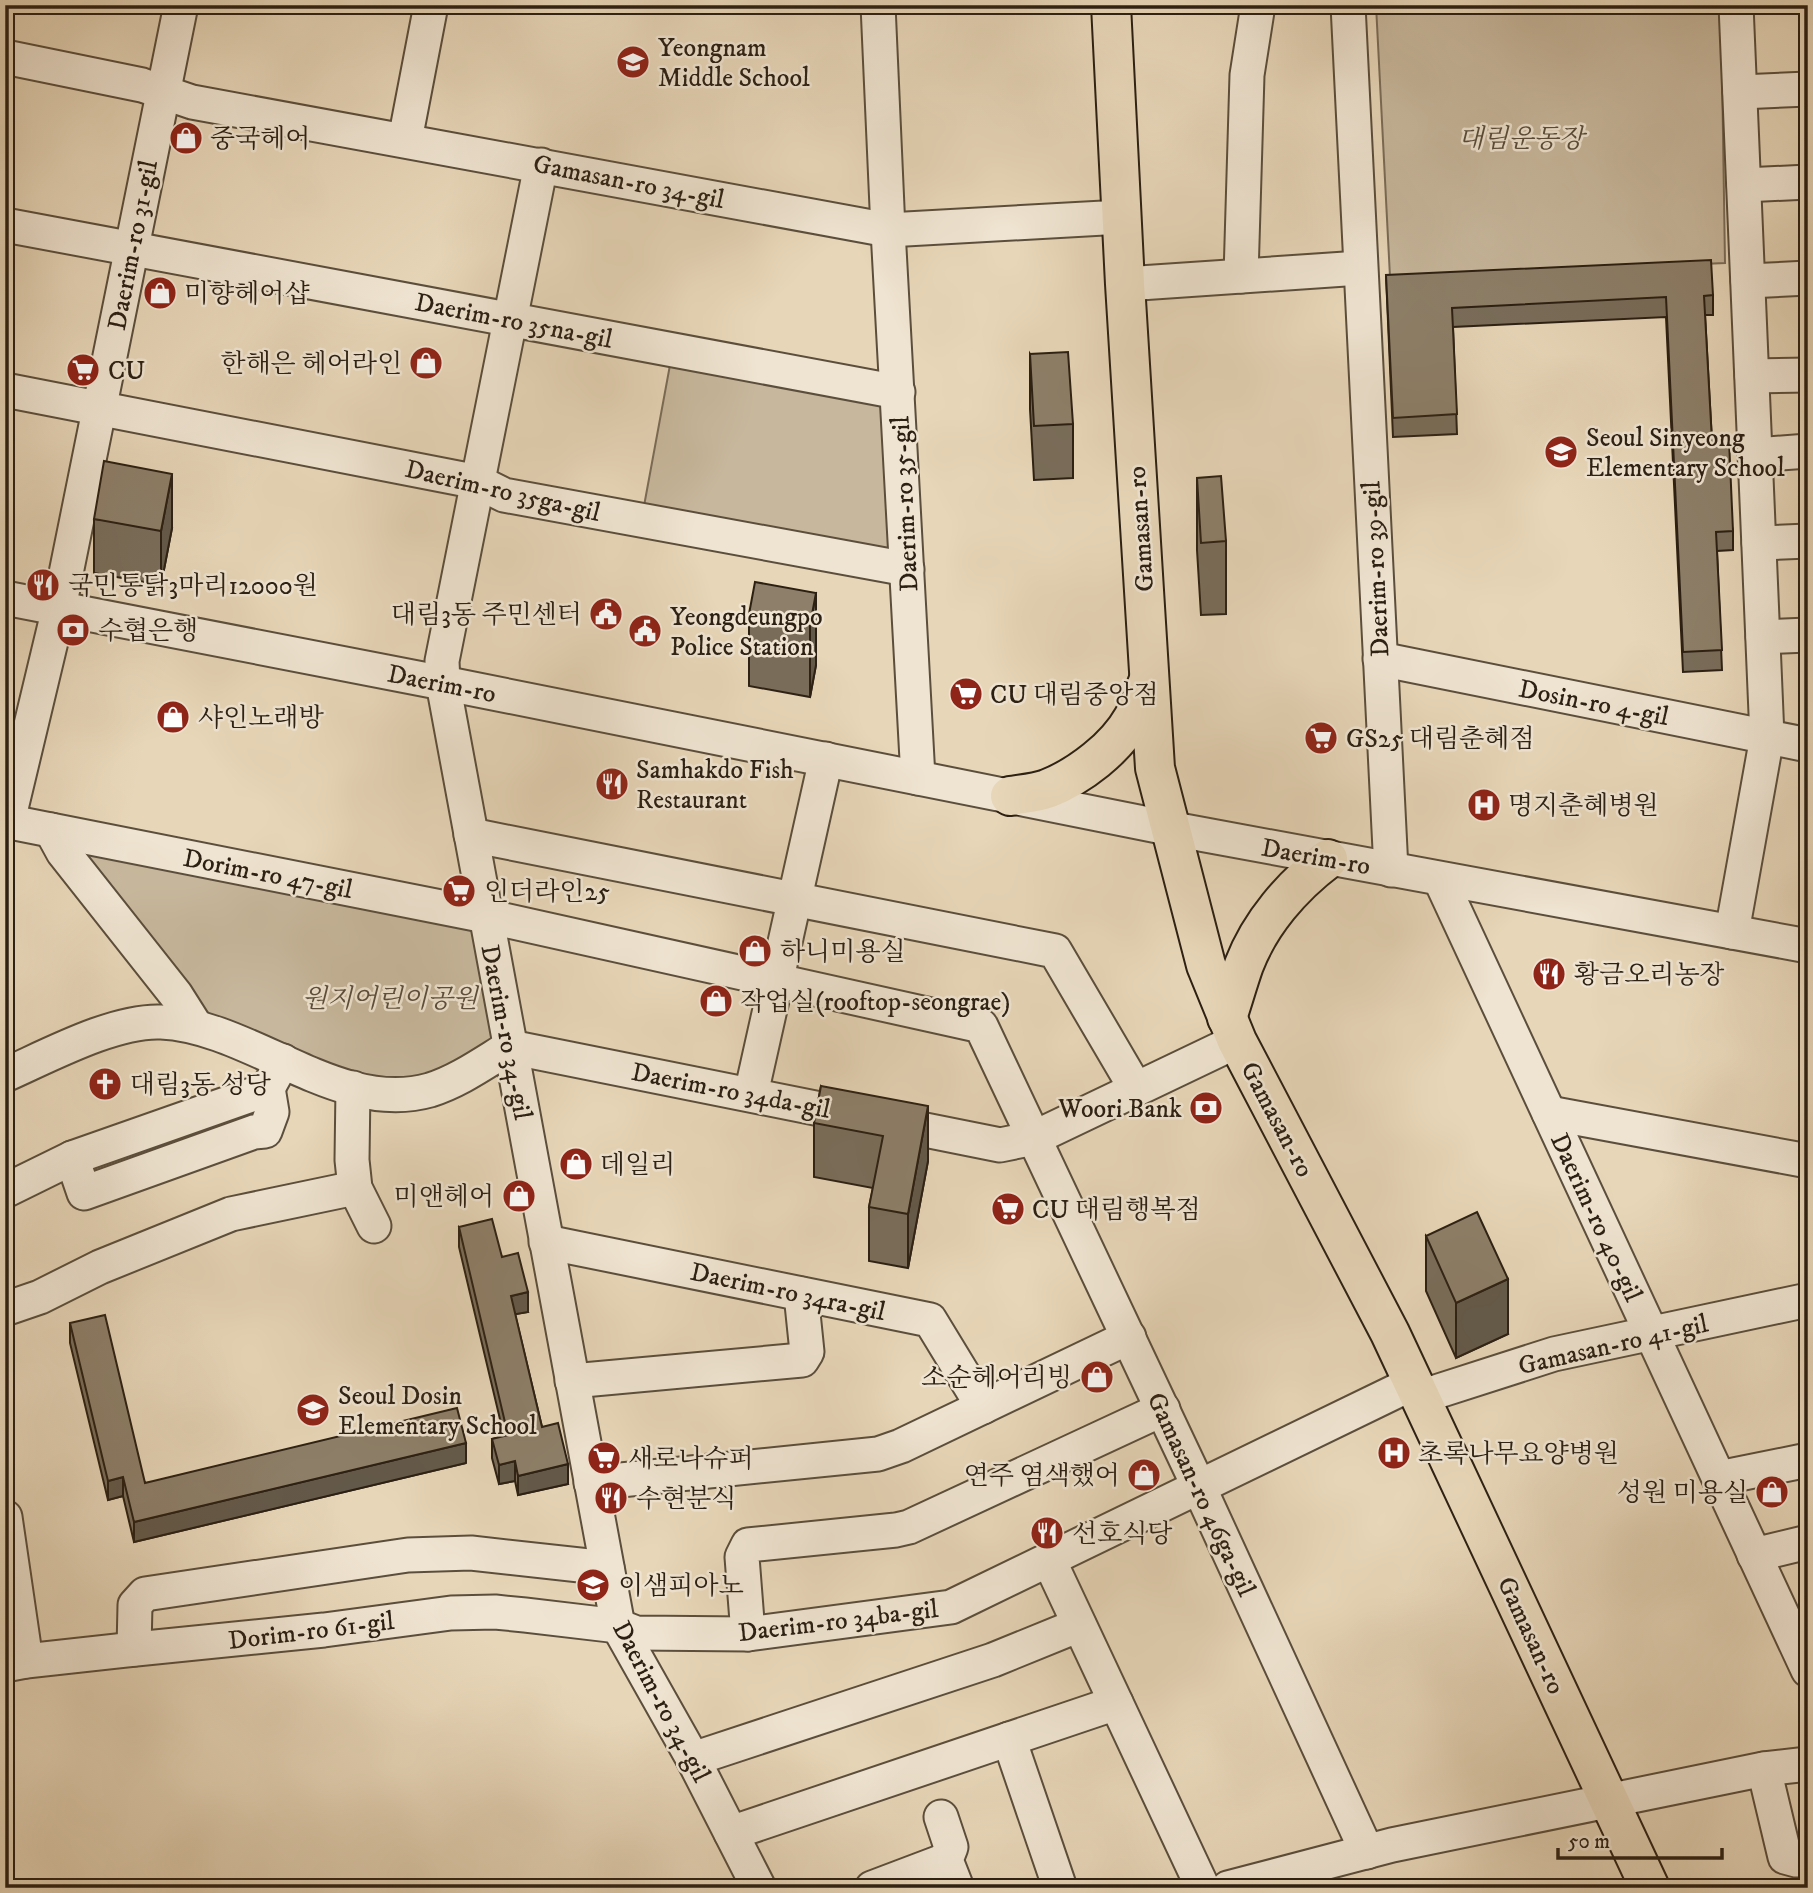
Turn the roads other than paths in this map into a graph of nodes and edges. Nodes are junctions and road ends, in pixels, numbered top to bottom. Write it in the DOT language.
graph roads {
  1 [pos="181,5"];
  2 [pos="431,5"];
  3 [pos="878,5"];
  4 [pos="1111,5"];
  5 [pos="1258,5"];
  6 [pos="1348,5"];
  7 [pos="1736,5"];
  8 [pos="5,57"];
  9 [pos="152,89"];
  10 [pos="1808,89"];
  11 [pos="1740,92"];
  12 [pos="405,140"];
  13 [pos="541,165"];
  14 [pos="1808,182"];
  15 [pos="1744,185"];
  16 [pos="1122,217"];
  17 [pos="5,225"];
  18 [pos="888,230"];
  19 [pos="131,248"];
  20 [pos="1360,268"];
  21 [pos="1241,276"];
  22 [pos="1808,278"];
  23 [pos="1748,281"];
  24 [pos="1125,284"];
  25 [pos="510,320"];
  26 [pos="1808,374"];
  27 [pos="1752,376"];
  28 [pos="5,390"];
  29 [pos="898,392"];
  30 [pos="99,408"];
  31 [pos="1808,451"];
  32 [pos="1755,455"];
  33 [pos="478,482"];
  34 [pos="1808,541"];
  35 [pos="1759,543"];
  36 [pos="907,569"];
  37 [pos="5,598"];
  38 [pos="59,608"];
  39 [pos="1808,635"];
  40 [pos="1763,637"];
  41 [pos="1380,659"];
  42 [pos="1150,677"];
  43 [pos="443,682"];
  44 [pos="1768,737"];
  45 [pos="1808,745"];
  46 [pos="825,759"];
  47 [pos="918,778"];
  48 [pos="1010,796"];
  49 [pos="7,821"];
  50 [pos="1173,829"];
  51 [pos="51,830"];
  52 [pos="471,835"];
  53 [pos="1328,859"];
  54 [pos="1391,870"];
  55 [pos="1440,879"];
  56 [pos="794,899"];
  57 [pos="486,916"];
  58 [pos="1732,932"];
  59 [pos="1808,946"];
  60 [pos="776,981"];
  61 [pos="195,1025"];
  62 [pos="1232,1030"];
  63 [pos="510,1047"];
  64 [pos="275,1074"];
  65 [pos="5,1075"];
  66 [pos="353,1088"];
  67 [pos="1136,1089"];
  68 [pos="751,1094"];
  69 [pos="1549,1113"];
  70 [pos="1034,1138"];
  71 [pos="1808,1161"];
  72 [pos="355,1188"];
  73 [pos="5,1191"];
  74 [pos="374,1226"];
  75 [pos="546,1242"];
  76 [pos="801,1294"];
  77 [pos="1808,1300"];
  78 [pos="5,1308"];
  79 [pos="1652,1335"];
  80 [pos="1129,1337"];
  81 [pos="572,1381"];
  82 [pos="1417,1390"];
  83 [pos="983,1406"];
  84 [pos="1163,1409"];
  85 [pos="1808,1460"];
  86 [pos="1719,1478"];
  87 [pos="591,1483"];
  88 [pos="1199,1487"];
  89 [pos="5,1517"];
  90 [pos="1808,1542"];
  91 [pos="1754,1555"];
  92 [pos="8,1557"];
  93 [pos="1049,1560"];
  94 [pos="607,1568"];
  95 [pos="1797,1621"];
  96 [pos="1079,1625"];
  97 [pos="618,1626"];
  98 [pos="748,1634"];
  99 [pos="134,1649"];
  100 [pos="16,1663"];
  101 [pos="1808,1670"];
  102 [pos="1116,1703"];
  103 [pos="1009,1739"];
  104 [pos="693,1759"];
  105 [pos="1808,1764"];
  106 [pos="1764,1769"];
  107 [pos="1609,1799"];
  108 [pos="941,1818"];
  109 [pos="731,1833"];
  110 [pos="1367,1852"];
  111 [pos="1808,1859"];
  112 [pos="951,1874"];
  113 [pos="759,1888"];
  114 [pos="872,1888"];
  115 [pos="1060,1888"];
  116 [pos="1203,1888"];
  117 [pos="1228,1888"];
  118 [pos="1650,1888"];
  1 -- 9 [label="street, Daerim-ro 31-gil"];
  2 -- 12 [label="street"];
  3 -- 18 [label="street, Daerim-ro 35-gil"];
  4 -- 16 [label="main road, Gamasan-ro"];
  5 -- 21 [label="street"];
  6 -- 20 [label="street, Daerim-ro 39-gil"];
  7 -- 11 [label="street"];
  8 -- 9 [label="street, Gamasan-ro 34-gil"];
  9 -- 12 [label="street, Gamasan-ro 34-gil"];
  9 -- 19 [label="street, Daerim-ro 31-gil"];
  10 -- 11 [label="street"];
  11 -- 15 [label="street"];
  12 -- 13 [label="street, Gamasan-ro 34-gil"];
  13 -- 18 [label="street, Gamasan-ro 34-gil"];
  13 -- 25 [label="street, Daerim-ro 34-gil"];
  14 -- 15 [label="street"];
  15 -- 23 [label="street"];
  16 -- 18 [label="street, Gamasan-ro 34-gil"];
  16 -- 24 [label="main road, Gamasan-ro"];
  17 -- 19 [label="street, Daerim-ro 35na-gil"];
  18 -- 29 [label="street, Daerim-ro 35-gil"];
  19 -- 25 [label="street, Daerim-ro 35na-gil"];
  19 -- 30 [label="street, Daerim-ro 31-gil"];
  20 -- 21 [label="street"];
  20 -- 41 [label="street, Daerim-ro 39-gil"];
  21 -- 24 [label="street"];
  22 -- 23 [label="street"];
  23 -- 27 [label="street"];
  24 -- 42 [label="main road, Gamasan-ro"];
  25 -- 29 [label="street, Daerim-ro 35na-gil"];
  25 -- 33 [label="street, Daerim-ro 34-gil"];
  26 -- 27 [label="street"];
  27 -- 32 [label="street"];
  28 -- 30 [label="street, Daerim-ro 35ga-gil"];
  29 -- 36 [label="street, Daerim-ro 35-gil"];
  30 -- 33 [label="street, Daerim-ro 35ga-gil"];
  30 -- 38 [label="street, Daerim-ro 31-gil"];
  31 -- 32 [label="street"];
  32 -- 35 [label="street"];
  33 -- 36 [label="street, Daerim-ro 35ga-gil"];
  33 -- 43 [label="street, Daerim-ro 34-gil"];
  34 -- 35 [label="street"];
  35 -- 40 [label="street"];
  36 -- 47 [label="street, Daerim-ro 35-gil"];
  37 -- 38 [label="street, Daerim-ro"];
  38 -- 43 [label="street, Daerim-ro"];
  38 -- 49 [label="street"];
  39 -- 40 [label="street"];
  40 -- 44 [label="street"];
  41 -- 44 [label="street, Dosin-ro 4-gil"];
  41 -- 54 [label="street, Daerim-ro 39-gil"];
  42 -- 48 [label="main road"];
  42 -- 50 [label="main road, Gamasan-ro"];
  43 -- 46 [label="street, Daerim-ro"];
  43 -- 52 [label="street, Daerim-ro 34-gil"];
  44 -- 45 [label="street, Dosin-ro 4-gil"];
  44 -- 58 [label="street"];
  46 -- 47 [label="street, Daerim-ro"];
  46 -- 56 [label="street"];
  47 -- 48 [label="street, Daerim-ro"];
  48 -- 50 [label="street, Daerim-ro"];
  49 -- 51 [label="street, Dorim-ro 47-gil"];
  50 -- 53 [label="street, Daerim-ro"];
  50 -- 62 [label="main road, Gamasan-ro"];
  51 -- 57 [label="street, Dorim-ro 47-gil"];
  51 -- 61 [label="street"];
  52 -- 56 [label="street"];
  52 -- 57 [label="street, Daerim-ro 34-gil"];
  53 -- 54 [label="street, Daerim-ro"];
  53 -- 62 [label="main road"];
  54 -- 55 [label="street, Daerim-ro"];
  55 -- 58 [label="street, Daerim-ro"];
  55 -- 69 [label="street, Daerim-ro 40-gil"];
  56 -- 60 [label="street"];
  56 -- 67 [label="street"];
  57 -- 60 [label="street, Dorim-ro 47-gil"];
  57 -- 63 [label="street, Daerim-ro 34-gil"];
  58 -- 59 [label="street, Daerim-ro"];
  60 -- 68 [label="street"];
  60 -- 70 [label="street, Gamasan-ro 46ga-gil"];
  61 -- 64 [label="street"];
  61 -- 65 [label="street"];
  62 -- 67 [label="street, Gamasan-ro"];
  62 -- 82 [label="main road, Gamasan-ro"];
  63 -- 66 [label="street"];
  63 -- 68 [label="street, Daerim-ro 34da-gil"];
  63 -- 75 [label="street, Daerim-ro 34-gil"];
  64 -- 66 [label="street"];
  64 -- 73 [label="street"];
  66 -- 72 [label="street"];
  67 -- 70 [label="street, Gamasan-ro"];
  68 -- 70 [label="street, Daerim-ro 34da-gil"];
  69 -- 71 [label="street"];
  69 -- 79 [label="street, Daerim-ro 40-gil"];
  70 -- 80 [label="street, Gamasan-ro 46ga-gil"];
  72 -- 74 [label="street"];
  72 -- 78 [label="street"];
  75 -- 76 [label="street, Daerim-ro 34ra-gil"];
  75 -- 81 [label="street, Daerim-ro 34-gil"];
  76 -- 81 [label="street"];
  76 -- 83 [label="street, Daerim-ro 34ra-gil"];
  77 -- 79 [label="street, Gamasan-ro 41-gil"];
  79 -- 82 [label="street, Gamasan-ro 41-gil"];
  79 -- 86 [label="street, Daerim-ro 40-gil"];
  80 -- 83 [label="street"];
  80 -- 84 [label="street, Gamasan-ro 46ga-gil"];
  81 -- 87 [label="street, Daerim-ro 34-gil"];
  82 -- 88 [label="street"];
  82 -- 107 [label="main road, Gamasan-ro"];
  83 -- 87 [label="street"];
  84 -- 88 [label="street, Gamasan-ro 46ga-gil"];
  84 -- 98 [label="street"];
  85 -- 86 [label="street"];
  86 -- 91 [label="street, Daerim-ro 40-gil"];
  87 -- 94 [label="street, Daerim-ro 34-gil"];
  88 -- 93 [label="street, Daerim-ro 34ba-gil"];
  88 -- 110 [label="street, Gamasan-ro 46ga-gil"];
  89 -- 92 [label="street"];
  90 -- 91 [label="street"];
  91 -- 95 [label="street, Daerim-ro 40-gil"];
  92 -- 100 [label="street"];
  93 -- 96 [label="street"];
  93 -- 98 [label="street, Daerim-ro 34ba-gil"];
  94 -- 97 [label="street, Daerim-ro 34-gil"];
  94 -- 99 [label="street"];
  95 -- 101 [label="street, Daerim-ro 40-gil"];
  96 -- 102 [label="street"];
  96 -- 104 [label="street"];
  97 -- 98 [label="street, Daerim-ro 34ba-gil"];
  97 -- 99 [label="street, Dorim-ro 61-gil"];
  97 -- 104 [label="street, Daerim-ro 34-gil"];
  99 -- 100 [label="street, Dorim-ro 61-gil"];
  102 -- 103 [label="street"];
  102 -- 116 [label="street"];
  103 -- 109 [label="street"];
  103 -- 115 [label="street"];
  104 -- 109 [label="street, Daerim-ro 34-gil"];
  105 -- 106 [label="street"];
  106 -- 107 [label="street"];
  106 -- 111 [label="street"];
  107 -- 110 [label="street"];
  107 -- 118 [label="main road, Gamasan-ro"];
  108 -- 112 [label="street"];
  109 -- 113 [label="street, Daerim-ro 34-gil"];
  110 -- 117 [label="street"];
  112 -- 114 [label="street"];
}
